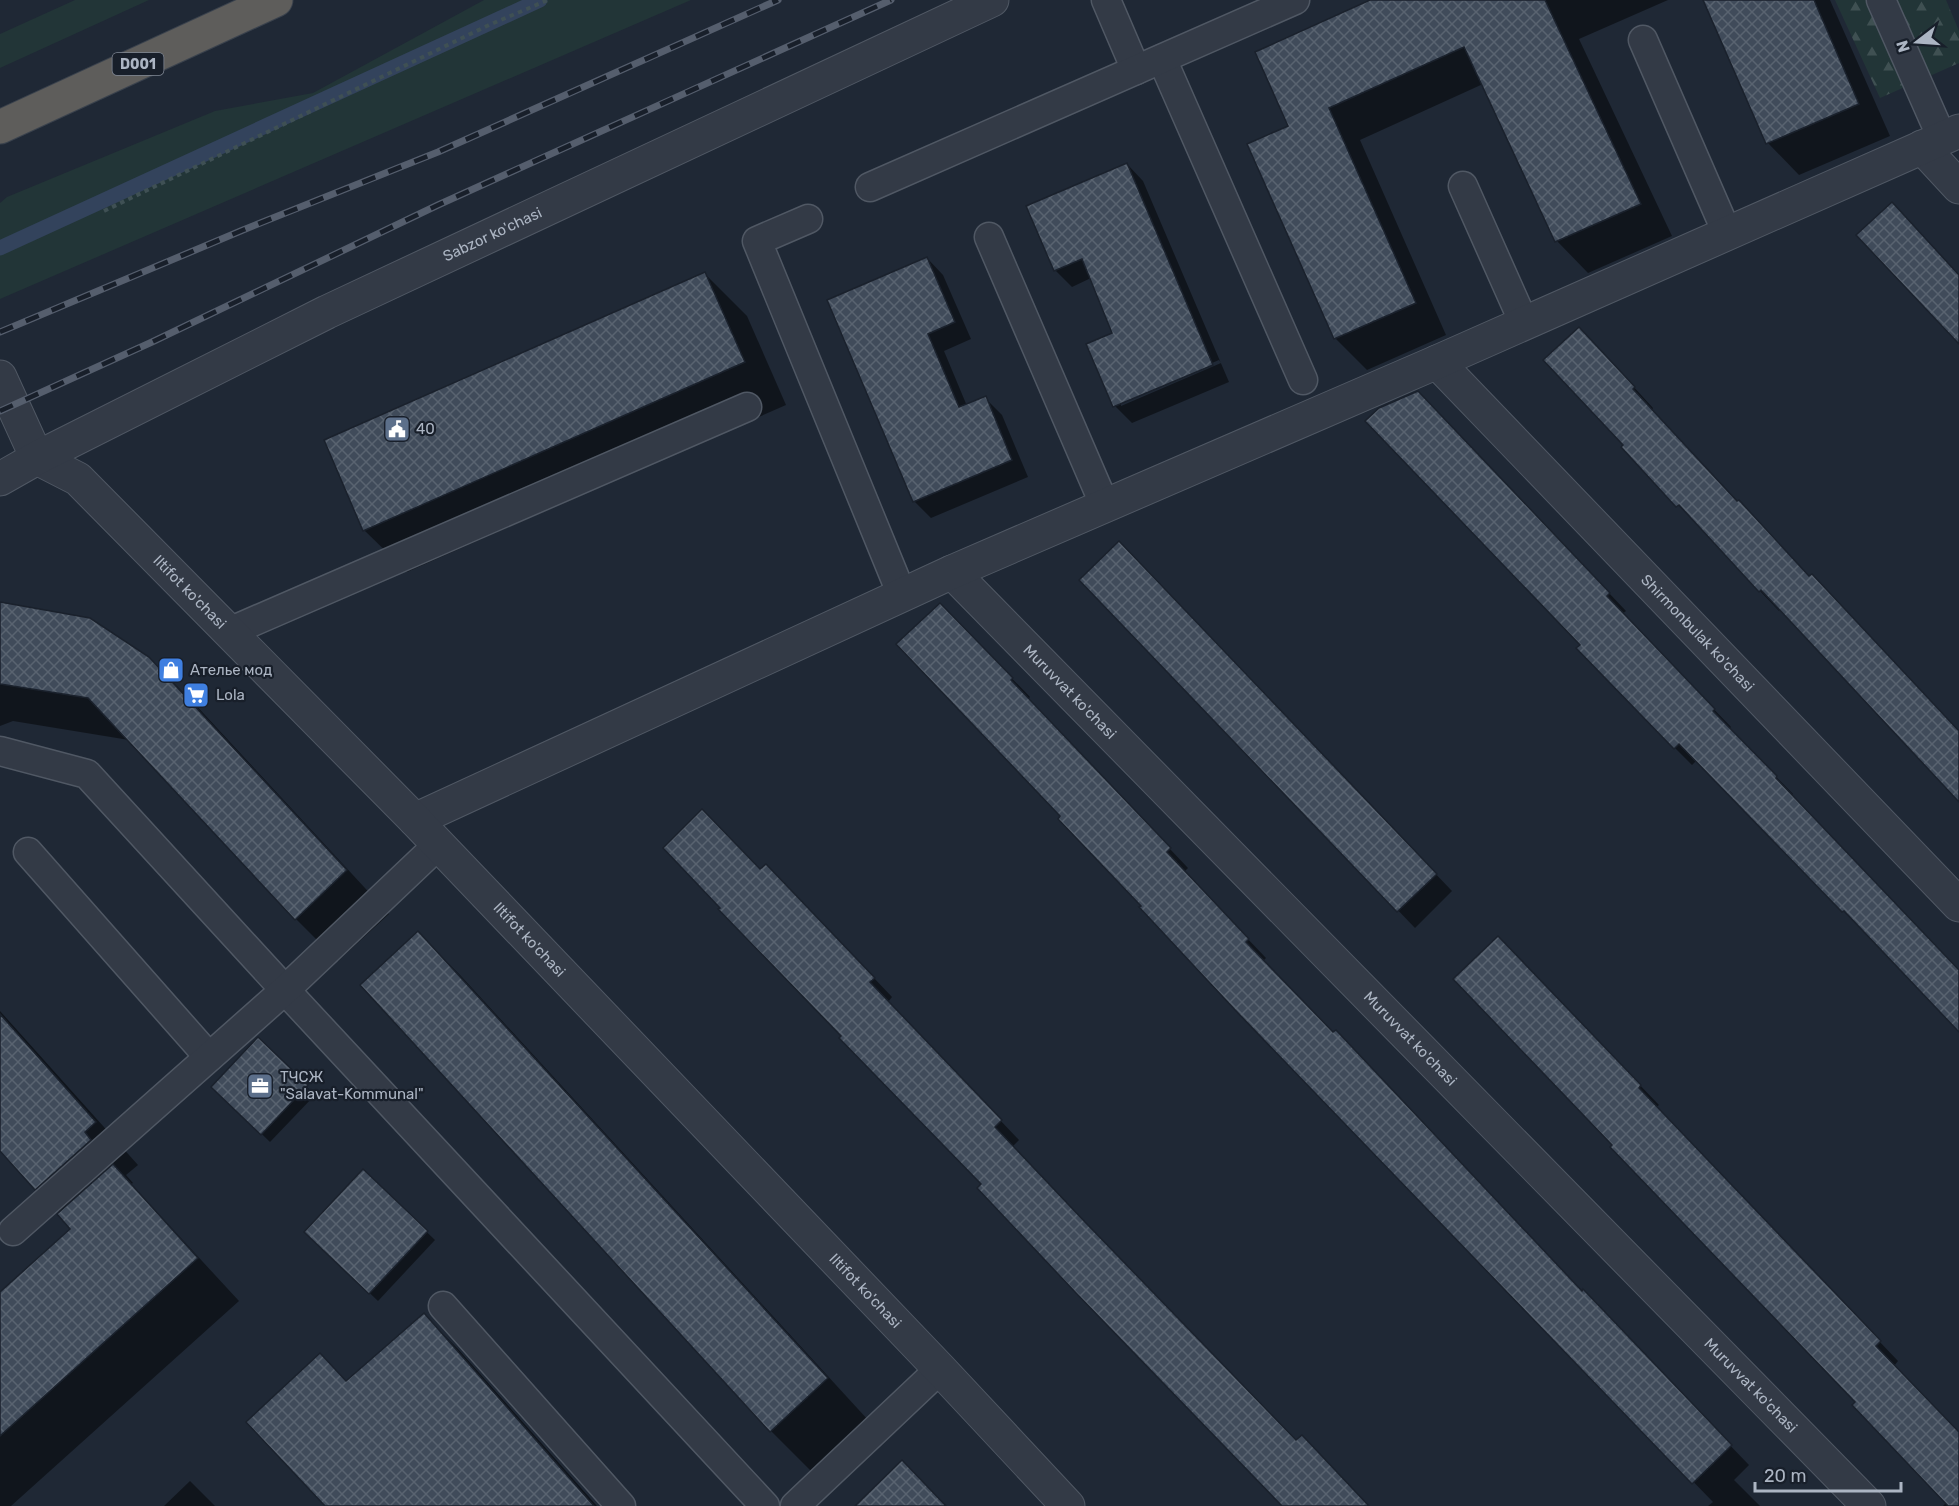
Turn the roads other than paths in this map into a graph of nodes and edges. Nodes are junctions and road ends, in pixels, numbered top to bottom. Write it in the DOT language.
graph roads {
  1 [pos="276,0"];
  2 [pos="992,0"];
  3 [pos="1106,0"];
  4 [pos="1295,0"];
  5 [pos="1881,0"];
  6 [pos="1643,40"];
  7 [pos="1162,59"];
  8 [pos="1136,70"];
  9 [pos="0,127"];
  10 [pos="1941,139"];
  11 [pos="1463,186"];
  12 [pos="870,187"];
  13 [pos="1959,187"];
  14 [pos="808,219"];
  15 [pos="1727,233"];
  16 [pos="989,237"];
  17 [pos="1524,323"];
  18 [pos="1437,362"];
  19 [pos="0,377"];
  20 [pos="1303,380"];
  21 [pos="747,407"];
  22 [pos="37,458"];
  23 [pos="0,479"];
  24 [pos="1105,506"];
  25 [pos="952,572"];
  26 [pos="902,595"];
  27 [pos="229,632"];
  28 [pos="0,751"];
  29 [pos="415,820"];
  30 [pos="439,844"];
  31 [pos="28,852"];
  32 [pos="1959,905"];
  33 [pos="285,990"];
  34 [pos="209,1058"];
  35 [pos="4,1230"];
  36 [pos="443,1306"];
  37 [pos="940,1369"];
  38 [pos="621,1506"];
  39 [pos="765,1506"];
  40 [pos="795,1506"];
  41 [pos="1068,1506"];
  42 [pos="1869,1506"];
  1 -- 9 [label="highway, D001"];
  2 -- 22 [label="street, Sabzor ko'chasi"];
  3 -- 8 [label="lane"];
  4 -- 7 [label="lane"];
  5 -- 10 [label="lane"];
  6 -- 15 [label="lane"];
  7 -- 8 [label="lane"];
  7 -- 20 [label="lane"];
  8 -- 12 [label="lane"];
  10 -- 13 [label="street"];
  10 -- 15 [label="street"];
  11 -- 17 [label="lane"];
  14 -- 26 [label="lane"];
  15 -- 17 [label="street"];
  16 -- 24 [label="lane"];
  17 -- 18 [label="street"];
  18 -- 24 [label="street"];
  18 -- 32 [label="street, Shirmonbulak ko'chasi"];
  19 -- 22 [label="street"];
  21 -- 27 [label="lane"];
  22 -- 23 [label="street, Sabzor ko'chasi"];
  22 -- 27 [label="street, Iltifot ko'chasi"];
  24 -- 25 [label="street"];
  25 -- 26 [label="street"];
  25 -- 42 [label="street, Muruvvat ko'chasi"];
  26 -- 29 [label="street"];
  27 -- 29 [label="street, Iltifot ko'chasi"];
  28 -- 33 [label="lane"];
  29 -- 30 [label="street, Iltifot ko'chasi"];
  30 -- 33 [label="lane"];
  30 -- 37 [label="street, Iltifot ko'chasi"];
  31 -- 34 [label="lane"];
  33 -- 34 [label="lane"];
  33 -- 39 [label="lane"];
  34 -- 35 [label="lane"];
  36 -- 38 [label="lane"];
  37 -- 40 [label="lane"];
  37 -- 41 [label="street, Iltifot ko'chasi"];
}
